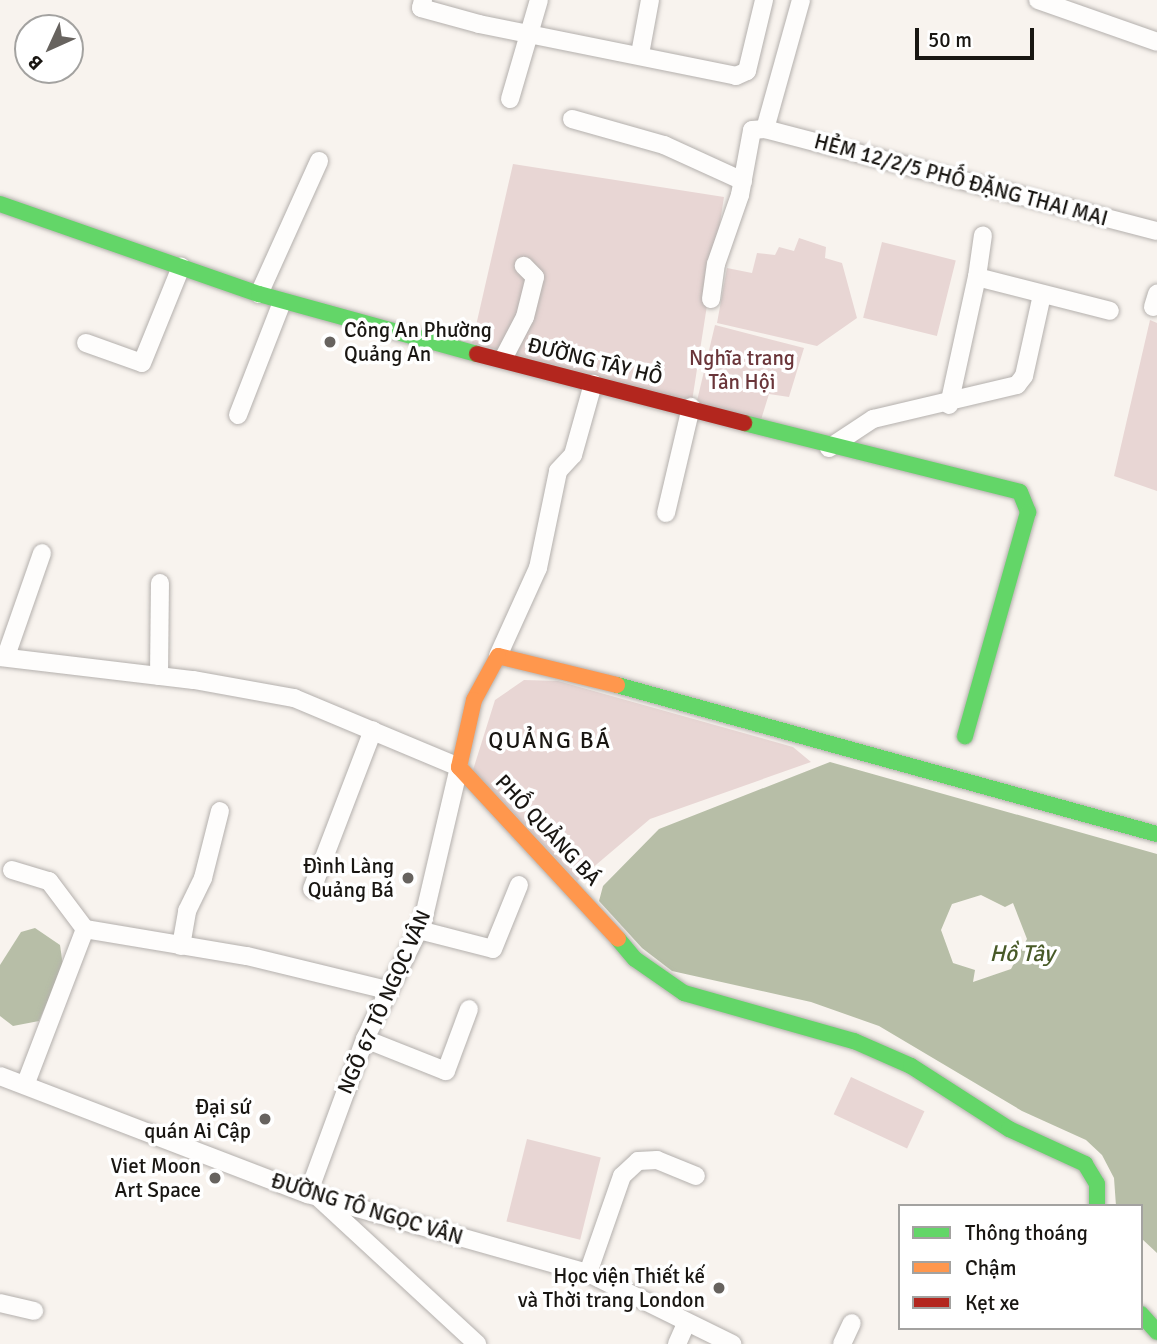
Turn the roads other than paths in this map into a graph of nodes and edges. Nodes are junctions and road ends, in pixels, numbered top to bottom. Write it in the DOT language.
graph roads {
  1 [pos="423,0"];
  2 [pos="539,0"];
  3 [pos="650,0"];
  4 [pos="764,0"];
  5 [pos="801,0"];
  6 [pos="1038,0"];
  7 [pos="531,34"];
  8 [pos="1157,42"];
  9 [pos="640,54"];
  10 [pos="510,99"];
  11 [pos="572,119"];
  12 [pos="765,128"];
  13 [pos="319,161"];
  14 [pos="743,181"];
  15 [pos="0,204"];
  16 [pos="1157,232"];
  17 [pos="983,235"];
  18 [pos="524,266"];
  19 [pos="181,267"];
  20 [pos="977,277"];
  21 [pos="259,294"];
  22 [pos="1042,295"];
  23 [pos="711,299"];
  24 [pos="282,302"];
  25 [pos="1110,311"];
  26 [pos="86,343"];
  27 [pos="503,359"];
  28 [pos="593,384"];
  29 [pos="948,405"];
  30 [pos="691,407"];
  31 [pos="239,415"];
  32 [pos="830,447"];
  33 [pos="666,513"];
  34 [pos="42,553"];
  35 [pos="160,583"];
  36 [pos="498,656"];
  37 [pos="3,657"];
  38 [pos="159,676"];
  39 [pos="373,730"];
  40 [pos="965,736"];
  41 [pos="459,767"];
  42 [pos="220,811"];
  43 [pos="1157,834"];
  44 [pos="12,870"];
  45 [pos="519,885"];
  46 [pos="312,889"];
  47 [pos="85,929"];
  48 [pos="419,930"];
  49 [pos="181,946"];
  50 [pos="386,990"];
  51 [pos="469,1009"];
  52 [pos="365,1039"];
  53 [pos="0,1076"];
  54 [pos="25,1085"];
  55 [pos="696,1176"];
  56 [pos="312,1196"];
  57 [pos="1097,1204"];
  58 [pos="588,1273"];
  59 [pos="0,1303"];
  60 [pos="34,1311"];
  61 [pos="1143,1316"];
  62 [pos="852,1323"];
  63 [pos="685,1324"];
  64 [pos="1157,1332"];
  65 [pos="477,1344"];
  66 [pos="677,1344"];
  67 [pos="732,1344"];
  68 [pos="842,1344"];
  1 -- 7 [label="street"];
  2 -- 7 [label="street"];
  3 -- 9 [label="street"];
  4 -- 9 [label="street"];
  5 -- 12 [label="street"];
  6 -- 8 [label="street"];
  7 -- 9 [label="street"];
  7 -- 10 [label="street"];
  11 -- 14 [label="street"];
  12 -- 14 [label="street"];
  12 -- 16 [label="street, HẺM 12/2/5 PHỐ ĐẶNG THAI MAI"];
  13 -- 21 [label="street"];
  14 -- 23 [label="street"];
  15 -- 19 [label="street, ĐƯỜNG TÂY HỒ"];
  17 -- 20 [label="street"];
  18 -- 27 [label="street"];
  19 -- 21 [label="street, ĐƯỜNG TÂY HỒ"];
  19 -- 26 [label="street"];
  20 -- 22 [label="street"];
  20 -- 29 [label="street"];
  21 -- 24 [label="street, ĐƯỜNG TÂY HỒ"];
  22 -- 25 [label="street"];
  22 -- 29 [label="street"];
  24 -- 27 [label="street, ĐƯỜNG TÂY HỒ"];
  24 -- 31 [label="street"];
  27 -- 28 [label="street, ĐƯỜNG TÂY HỒ"];
  28 -- 30 [label="street, ĐƯỜNG TÂY HỒ"];
  28 -- 36 [label="street"];
  29 -- 32 [label="street"];
  30 -- 32 [label="street, ĐƯỜNG TÂY HỒ"];
  30 -- 33 [label="street"];
  32 -- 40 [label="street, ĐƯỜNG TÂY HỒ"];
  34 -- 37 [label="street"];
  35 -- 38 [label="street"];
  36 -- 41 [label="street"];
  36 -- 43 [label="street"];
  37 -- 38 [label="street"];
  38 -- 39 [label="street"];
  39 -- 41 [label="street"];
  39 -- 46 [label="street"];
  41 -- 48 [label="street, NGÕ 67 TÔ NGỌC VÂN"];
  41 -- 57 [label="street, PHỐ QUẢNG BÁ"];
  42 -- 49 [label="street"];
  44 -- 47 [label="street"];
  45 -- 48 [label="street"];
  47 -- 49 [label="street"];
  47 -- 54 [label="street"];
  48 -- 50 [label="street, NGÕ 67 TÔ NGỌC VÂN"];
  49 -- 50 [label="street"];
  50 -- 52 [label="street, NGÕ 67 TÔ NGỌC VÂN"];
  51 -- 52 [label="street"];
  52 -- 56 [label="street, NGÕ 67 TÔ NGỌC VÂN"];
  53 -- 54 [label="street, ĐƯỜNG TÔ NGỌC VÂN"];
  54 -- 56 [label="street, ĐƯỜNG TÔ NGỌC VÂN"];
  55 -- 58 [label="street"];
  56 -- 58 [label="street, ĐƯỜNG TÔ NGỌC VÂN"];
  56 -- 65 [label="street"];
  58 -- 63 [label="street, ĐƯỜNG TÔ NGỌC VÂN"];
  59 -- 60 [label="street"];
  61 -- 64 [label="street"];
  62 -- 68 [label="street"];
  63 -- 66 [label="street"];
  63 -- 67 [label="street, ĐƯỜNG TÔ NGỌC VÂN"];
}
